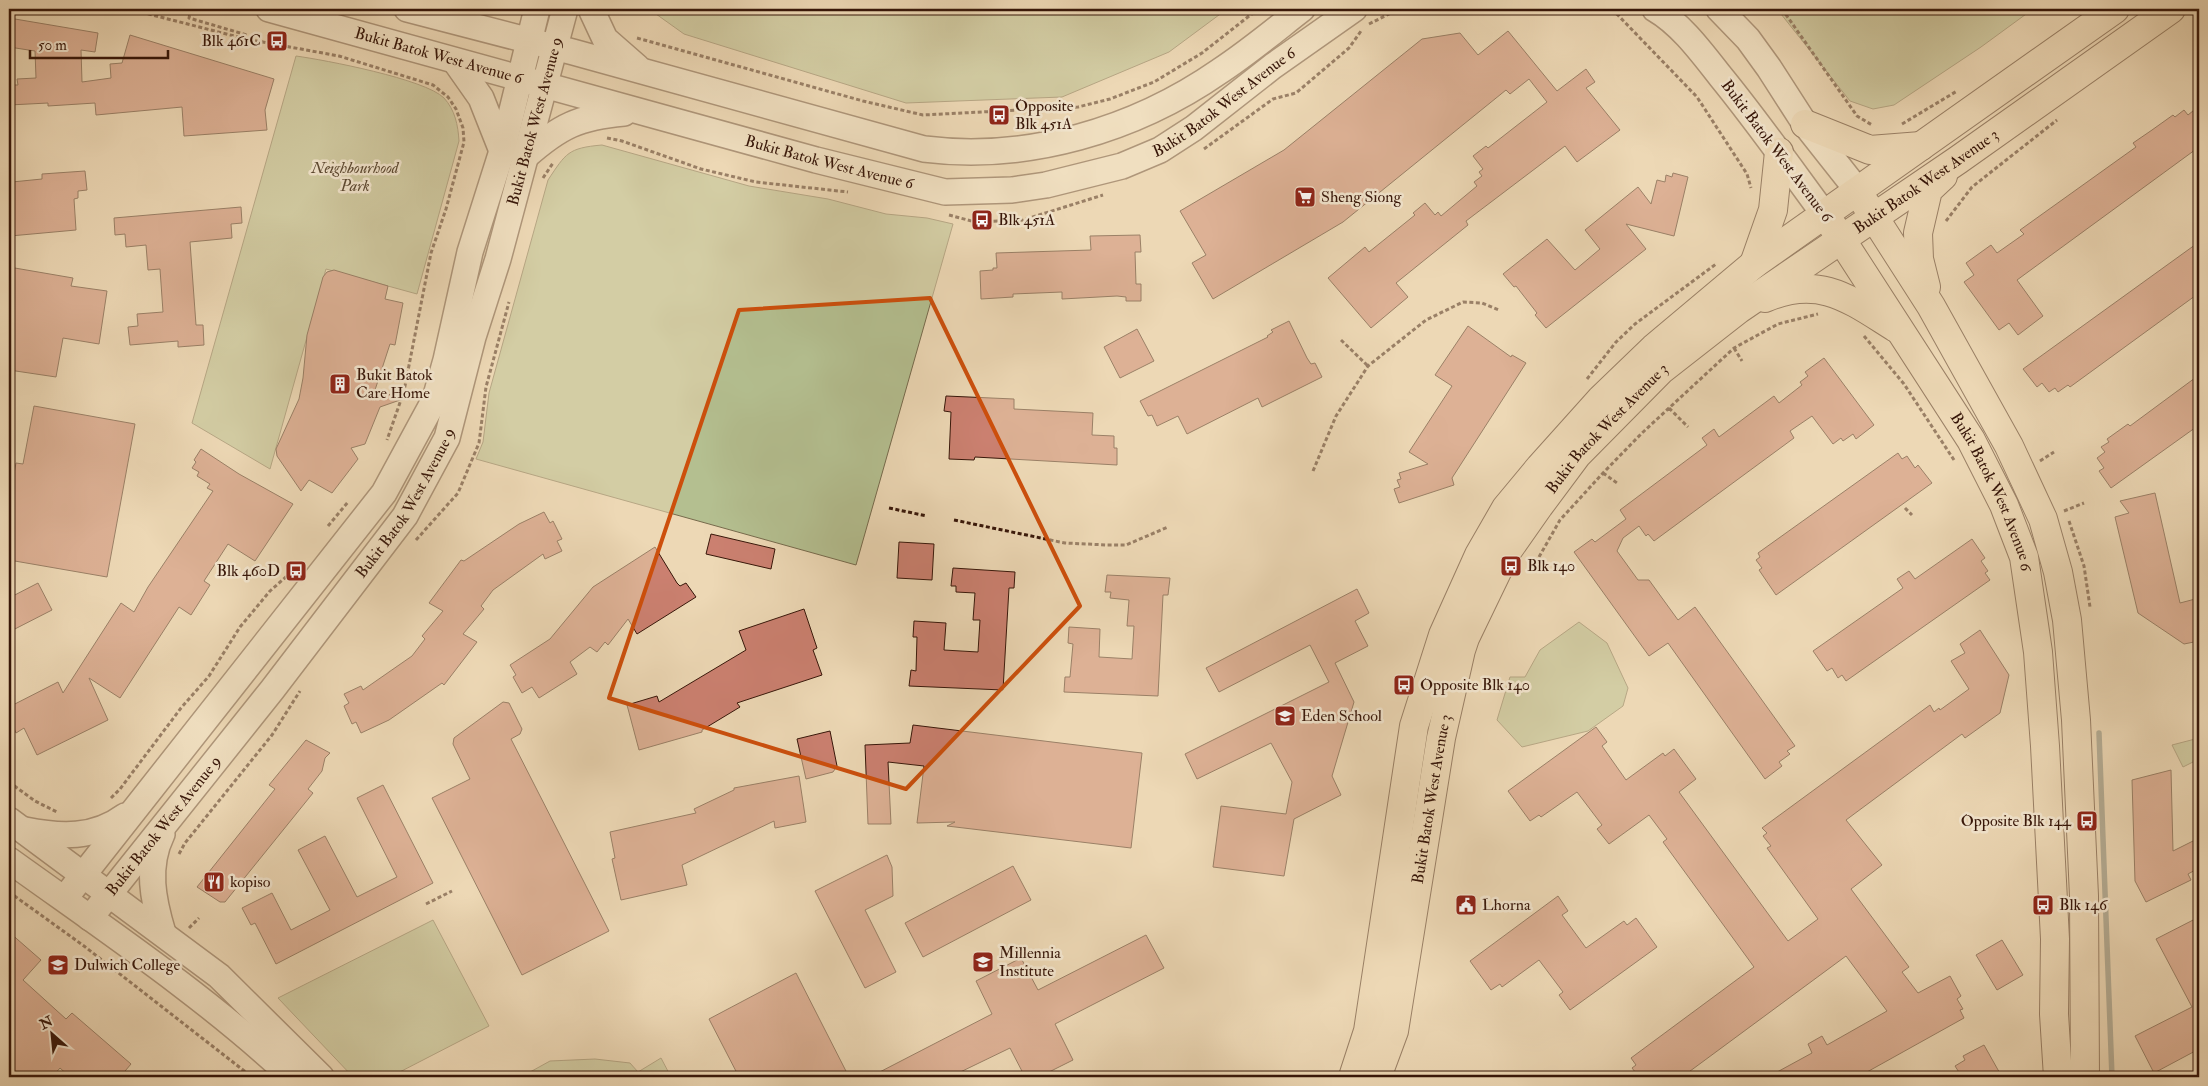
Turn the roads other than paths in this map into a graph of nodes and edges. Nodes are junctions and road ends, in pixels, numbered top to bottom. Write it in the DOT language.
graph roads {
  1 [pos="269,9"];
  2 [pos="407,9"];
  3 [pos="477,9"];
  4 [pos="537,9"];
  5 [pos="565,9"];
  6 [pos="591,9"];
  7 [pos="1302,9"];
  8 [pos="1354,9"];
  9 [pos="1655,9"];
  10 [pos="1719,9"];
  11 [pos="2115,9"];
  12 [pos="2171,9"];
  13 [pos="442,18"];
  14 [pos="529,41"];
  15 [pos="554,47"];
  16 [pos="454,61"];
  17 [pos="643,72"];
  18 [pos="520,77"];
  19 [pos="544,86"];
  20 [pos="638,112"];
  21 [pos="1805,124"];
  22 [pos="1922,146"];
  23 [pos="1779,152"];
  24 [pos="514,153"];
  25 [pos="1958,160"];
  26 [pos="1858,191"];
  27 [pos="1824,214"];
  28 [pos="1874,217"];
  29 [pos="1842,239"];
  30 [pos="1754,264"];
  31 [pos="1932,306"];
  32 [pos="1739,309"];
  33 [pos="1901,331"];
  34 [pos="2009,446"];
  35 [pos="1984,464"];
  36 [pos="2076,720"];
  37 [pos="2044,726"];
  38 [pos="136,806"];
  39 [pos="175,810"];
  40 [pos="15,825"];
  41 [pos="9,860"];
  42 [pos="83,876"];
  43 [pos="110,894"];
  44 [pos="65,898"];
  45 [pos="90,918"];
  46 [pos="163,933"];
  47 [pos="2054,1014"];
  48 [pos="2085,1014"];
  49 [pos="292,1077"];
  50 [pos="321,1077"];
  51 [pos="1353,1077"];
  52 [pos="1377,1077"];
  53 [pos="2058,1077"];
  54 [pos="2085,1077"];
  1 -- 16 [label="street, Bukit Batok West Avenue 6"];
  2 -- 13 [label="street, Bukit Batok West Avenue 6"];
  3 -- 13 [label="street"];
  4 -- 14 [label="street, Bukit Batok West Avenue 9"];
  5 -- 15 [label="street, Bukit Batok West Avenue 9"];
  6 -- 17 [label="street"];
  7 -- 17 [label="street, Bukit Batok West Avenue 6"];
  8 -- 20 [label="street, Bukit Batok West Avenue 6"];
  9 -- 23 [label="street, Bukit Batok West Avenue 6"];
  10 -- 21 [label="street, Bukit Batok West Avenue 6"];
  11 -- 22 [label="main road, Bukit Batok West Avenue 3"];
  12 -- 25 [label="main road, Bukit Batok West Avenue 3"];
  13 -- 14 [label="street, Bukit Batok West Avenue 6"];
  14 -- 15 [label="street, Bukit Batok West Avenue 6"];
  14 -- 18 [label="street, Bukit Batok West Avenue 9"];
  15 -- 17 [label="street, Bukit Batok West Avenue 6"];
  15 -- 19 [label="street, Bukit Batok West Avenue 9"];
  16 -- 18 [label="street, Bukit Batok West Avenue 6"];
  16 -- 24 [label="street"];
  18 -- 19 [label="street, Bukit Batok West Avenue 6"];
  18 -- 24 [label="street, Bukit Batok West Avenue 9"];
  19 -- 20 [label="street, Bukit Batok West Avenue 6"];
  19 -- 24 [label="street, Bukit Batok West Avenue 9"];
  20 -- 24 [label="street"];
  21 -- 22 [label="main road"];
  21 -- 26 [label="street, Bukit Batok West Avenue 6"];
  22 -- 26 [label="main road, Bukit Batok West Avenue 3"];
  23 -- 27 [label="street, Bukit Batok West Avenue 6"];
  23 -- 30 [label="main road"];
  24 -- 38 [label="street, Bukit Batok West Avenue 9"];
  24 -- 39 [label="street, Bukit Batok West Avenue 9"];
  25 -- 28 [label="main road, Bukit Batok West Avenue 3"];
  25 -- 31 [label="main road"];
  26 -- 27 [label="main road, Bukit Batok West Avenue 3"];
  26 -- 28 [label="main road, Bukit Batok West Avenue 6"];
  27 -- 29 [label="main road, Bukit Batok West Avenue 6"];
  27 -- 30 [label="main road, Bukit Batok West Avenue 3"];
  28 -- 29 [label="main road, Bukit Batok West Avenue 3"];
  28 -- 31 [label="main road, Bukit Batok West Avenue 6"];
  29 -- 32 [label="main road, Bukit Batok West Avenue 3"];
  29 -- 33 [label="main road, Bukit Batok West Avenue 6"];
  30 -- 51 [label="main road, Bukit Batok West Avenue 3"];
  31 -- 34 [label="main road, Bukit Batok West Avenue 6"];
  32 -- 33 [label="main road"];
  32 -- 52 [label="main road, Bukit Batok West Avenue 3"];
  33 -- 35 [label="main road, Bukit Batok West Avenue 6"];
  34 -- 35 [label="street"];
  34 -- 36 [label="main road, Bukit Batok West Avenue 6"];
  35 -- 37 [label="main road, Bukit Batok West Avenue 6"];
  36 -- 37 [label="street"];
  36 -- 48 [label="main road, Bukit Batok West Avenue 6"];
  37 -- 47 [label="main road, Bukit Batok West Avenue 6"];
  38 -- 40 [label="street"];
  38 -- 42 [label="street, Bukit Batok West Avenue 9"];
  39 -- 43 [label="street, Bukit Batok West Avenue 9"];
  39 -- 46 [label="street"];
  40 -- 42 [label="street"];
  41 -- 44 [label="street"];
  42 -- 43 [label="street"];
  42 -- 44 [label="street, Bukit Batok West Avenue 9"];
  43 -- 45 [label="street, Bukit Batok West Avenue 9"];
  43 -- 46 [label="street"];
  44 -- 45 [label="street"];
  45 -- 49 [label="street"];
  46 -- 50 [label="street"];
  47 -- 48 [label="street"];
  47 -- 53 [label="main road, Bukit Batok West Avenue 6"];
  48 -- 54 [label="main road, Bukit Batok West Avenue 6"];
}
